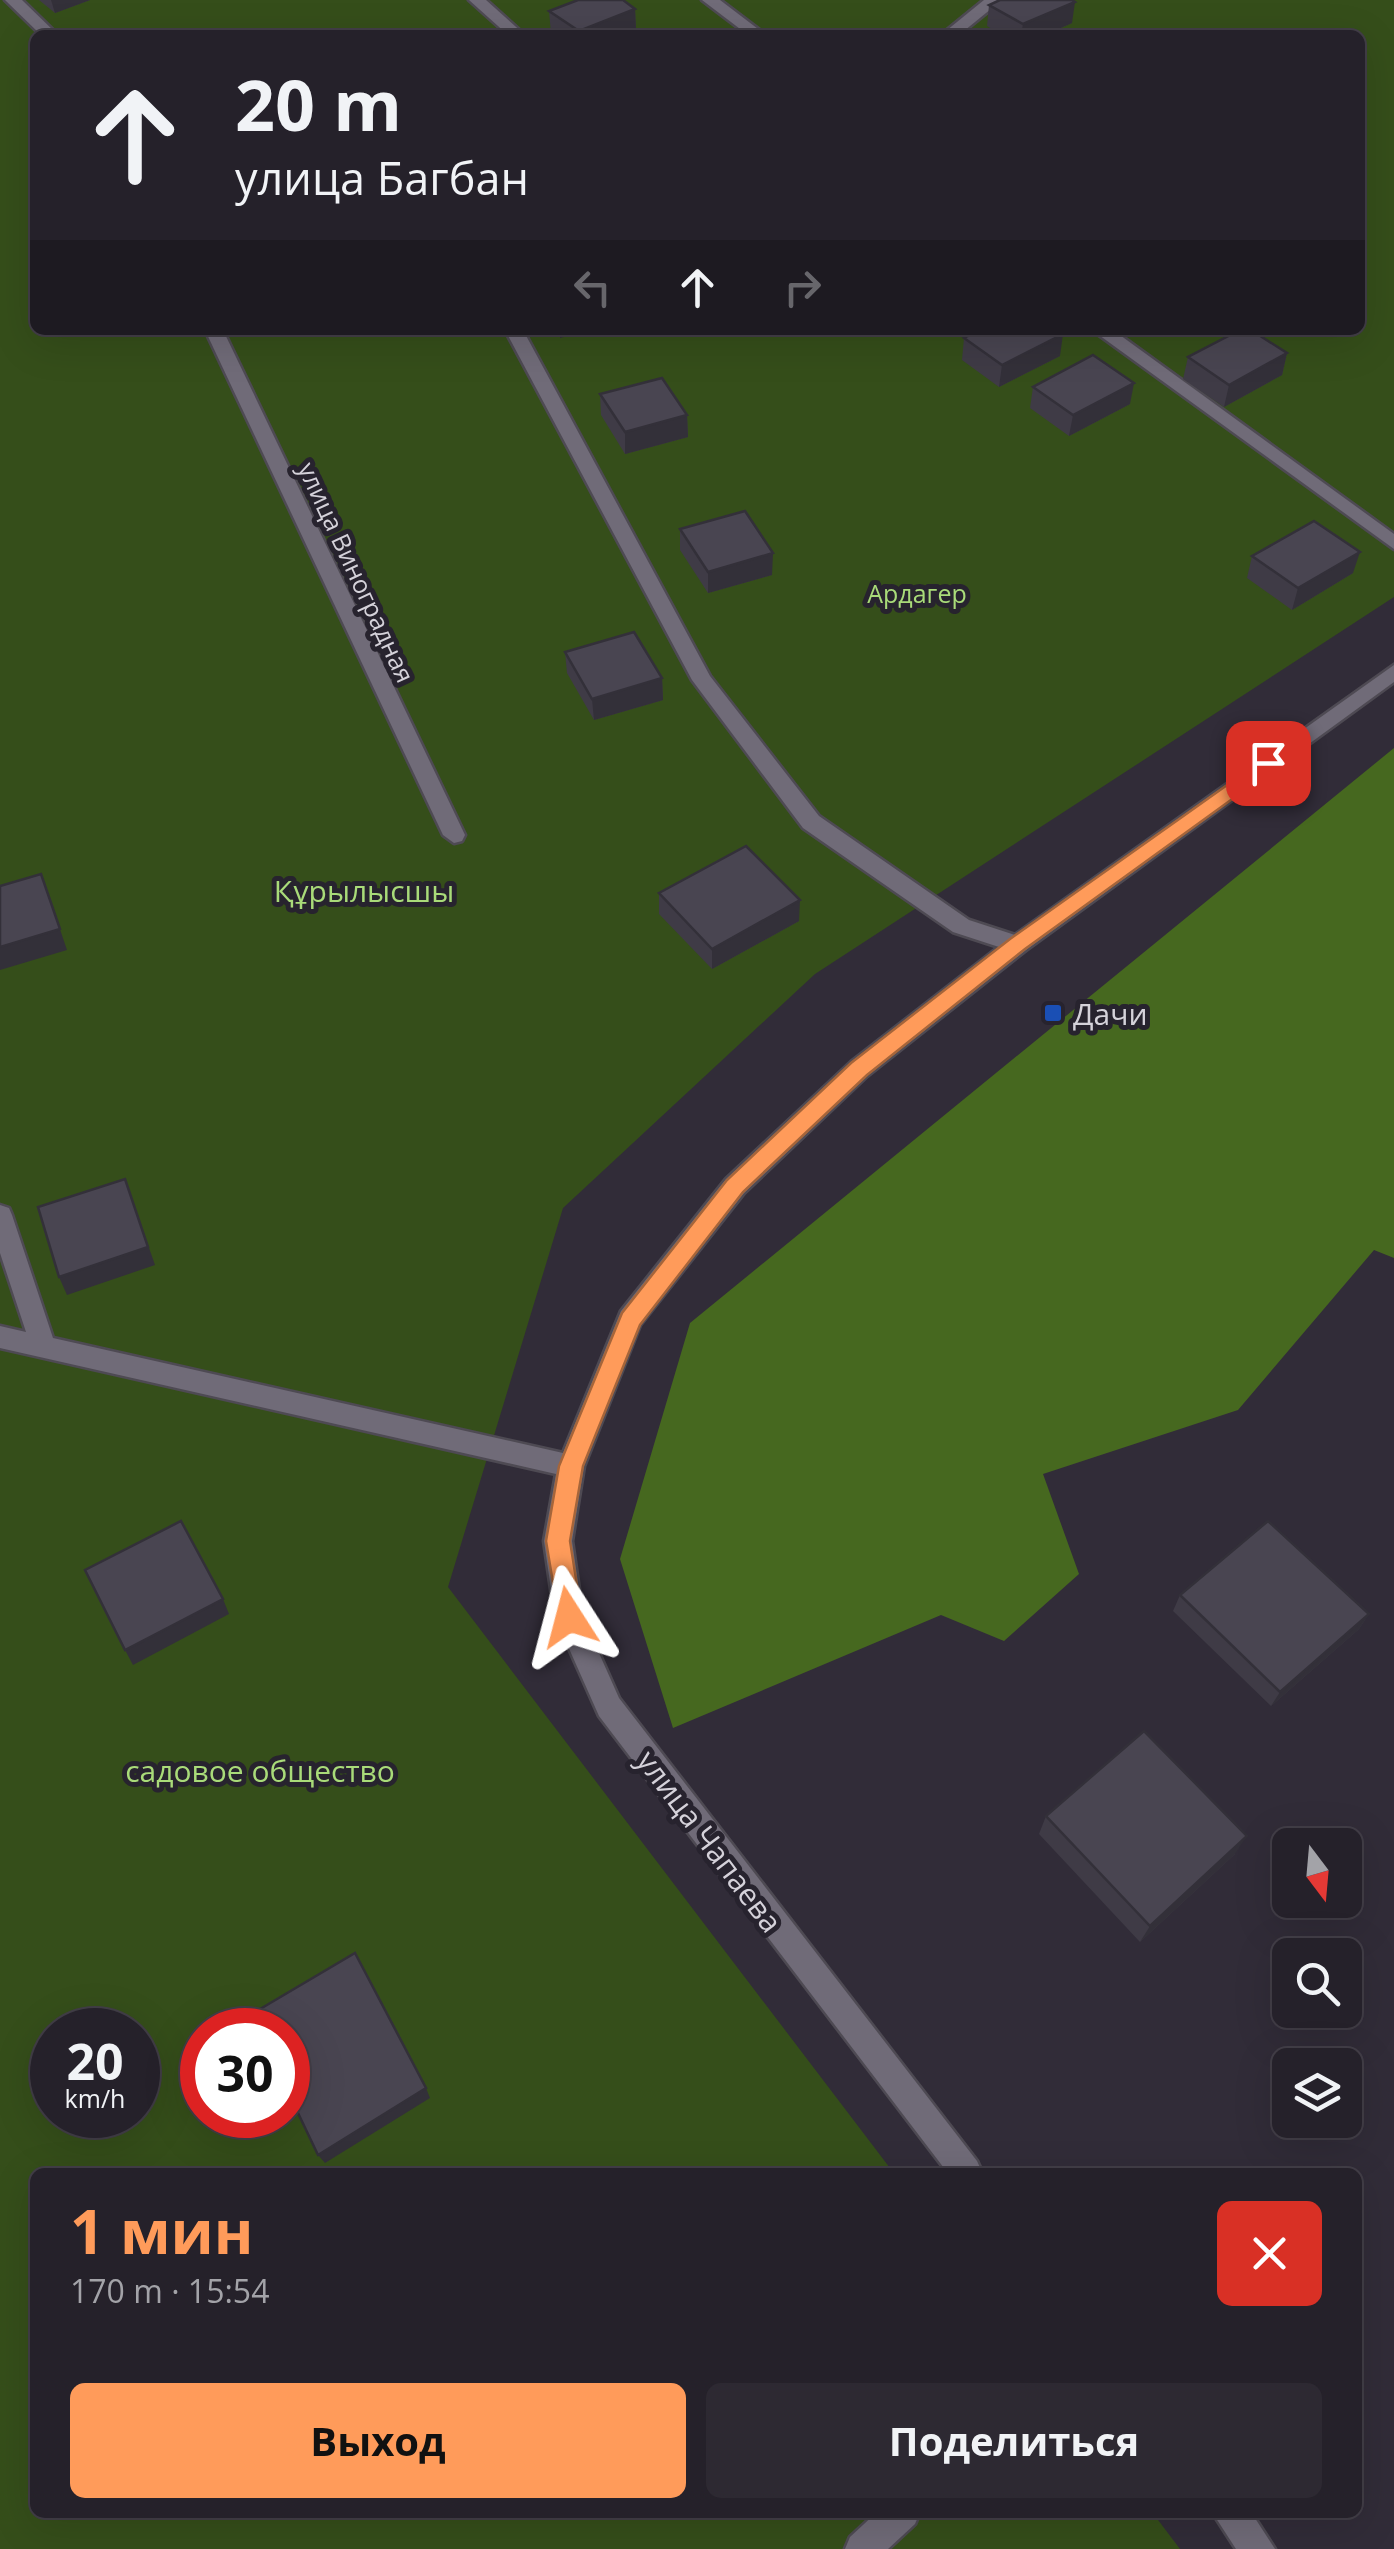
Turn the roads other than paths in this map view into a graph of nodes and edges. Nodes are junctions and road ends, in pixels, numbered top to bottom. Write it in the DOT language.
graph roads {
  1 [pos="13,0"];
  2 [pos="477,0"];
  3 [pos="710,0"];
  4 [pos="994,0"];
  5 [pos="45,30"];
  6 [pos="512,30"];
  7 [pos="751,30"];
  8 [pos="955,30"];
  9 [pos="216,335"];
  10 [pos="517,335"];
  11 [pos="1108,335"];
  12 [pos="1394,542"];
  13 [pos="1394,672"];
  14 [pos="454,835"];
  15 [pos="1018,944"];
  16 [pos="0,1215"];
  17 [pos="0,1337"];
  18 [pos="44,1345"];
  19 [pos="571,1466"];
  20 [pos="963,2168"];
  21 [pos="896,2518"];
  22 [pos="1234,2518"];
  23 [pos="862,2549"];
  24 [pos="1258,2549"];
  1 -- 5 [label="street"];
  2 -- 6 [label="street"];
  3 -- 7 [label="street"];
  4 -- 8 [label="street"];
  9 -- 14 [label="street, улица Виноградная"];
  10 -- 15 [label="street"];
  11 -- 12 [label="street"];
  13 -- 15 [label="street, улица Чапаева"];
  15 -- 19 [label="street, улица Чапаева"];
  16 -- 18 [label="street"];
  17 -- 18 [label="street"];
  18 -- 19 [label="street"];
  19 -- 20 [label="street, улица Чапаева"];
  21 -- 23 [label="street"];
  22 -- 24 [label="street"];
}
